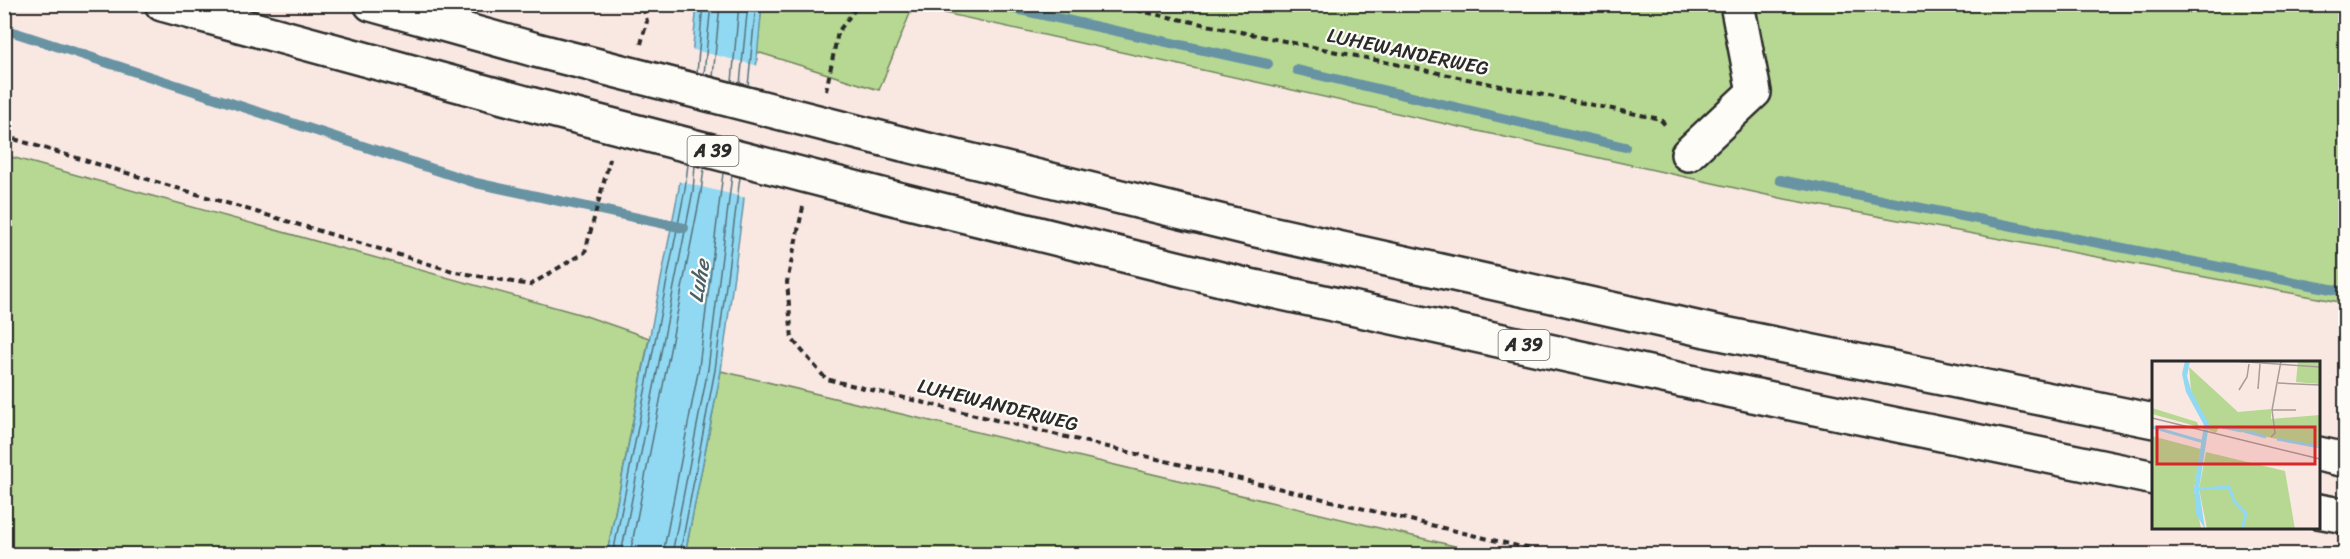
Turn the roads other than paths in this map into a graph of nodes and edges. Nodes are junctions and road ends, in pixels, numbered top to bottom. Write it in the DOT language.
graph roads {
  1 [pos="162,4"];
  2 [pos="371,4"];
  3 [pos="1737,4"];
  4 [pos="1688,153"];
  5 [pos="2152,421"];
  6 [pos="2320,454"];
  7 [pos="2346,460"];
  8 [pos="2152,478"];
  9 [pos="2320,511"];
  10 [pos="2346,516"];
  1 -- 8 [label="main road, A 39, bridge"];
  2 -- 5 [label="main road, bridge"];
  3 -- 4 [label="main road"];
  6 -- 7 [label="main road"];
  9 -- 10 [label="main road"];
}
